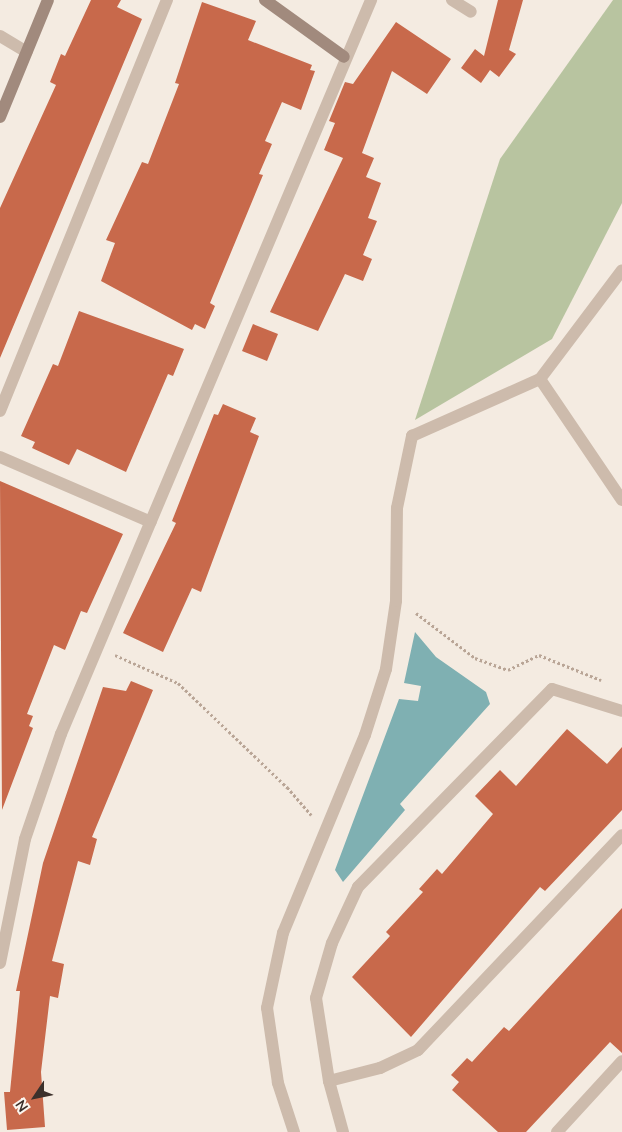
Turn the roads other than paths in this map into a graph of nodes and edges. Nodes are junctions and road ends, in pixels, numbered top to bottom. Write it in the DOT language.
graph roads {
  1 [pos="48,0"];
  2 [pos="168,0"];
  3 [pos="265,0"];
  4 [pos="371,0"];
  5 [pos="452,0"];
  6 [pos="471,12"];
  7 [pos="0,36"];
  8 [pos="26,52"];
  9 [pos="344,57"];
  10 [pos="0,117"];
  11 [pos="622,270"];
  12 [pos="540,379"];
  13 [pos="0,411"];
  14 [pos="0,456"];
  15 [pos="622,500"];
  16 [pos="151,522"];
  17 [pos="622,711"];
  18 [pos="622,835"];
  19 [pos="0,962"];
  20 [pos="622,1061"];
  21 [pos="328,1081"];
  22 [pos="294,1132"];
  23 [pos="344,1132"];
  24 [pos="557,1132"];
  1 -- 8 [label="street"];
  2 -- 13 [label="street"];
  3 -- 9 [label="street"];
  4 -- 9 [label="street"];
  5 -- 6 [label="street"];
  7 -- 8 [label="street"];
  8 -- 10 [label="street"];
  9 -- 16 [label="street"];
  11 -- 12 [label="street"];
  12 -- 15 [label="street"];
  12 -- 22 [label="street"];
  14 -- 16 [label="street"];
  16 -- 19 [label="street"];
  17 -- 21 [label="street"];
  18 -- 21 [label="street"];
  20 -- 24 [label="street"];
  21 -- 23 [label="street"];
}
